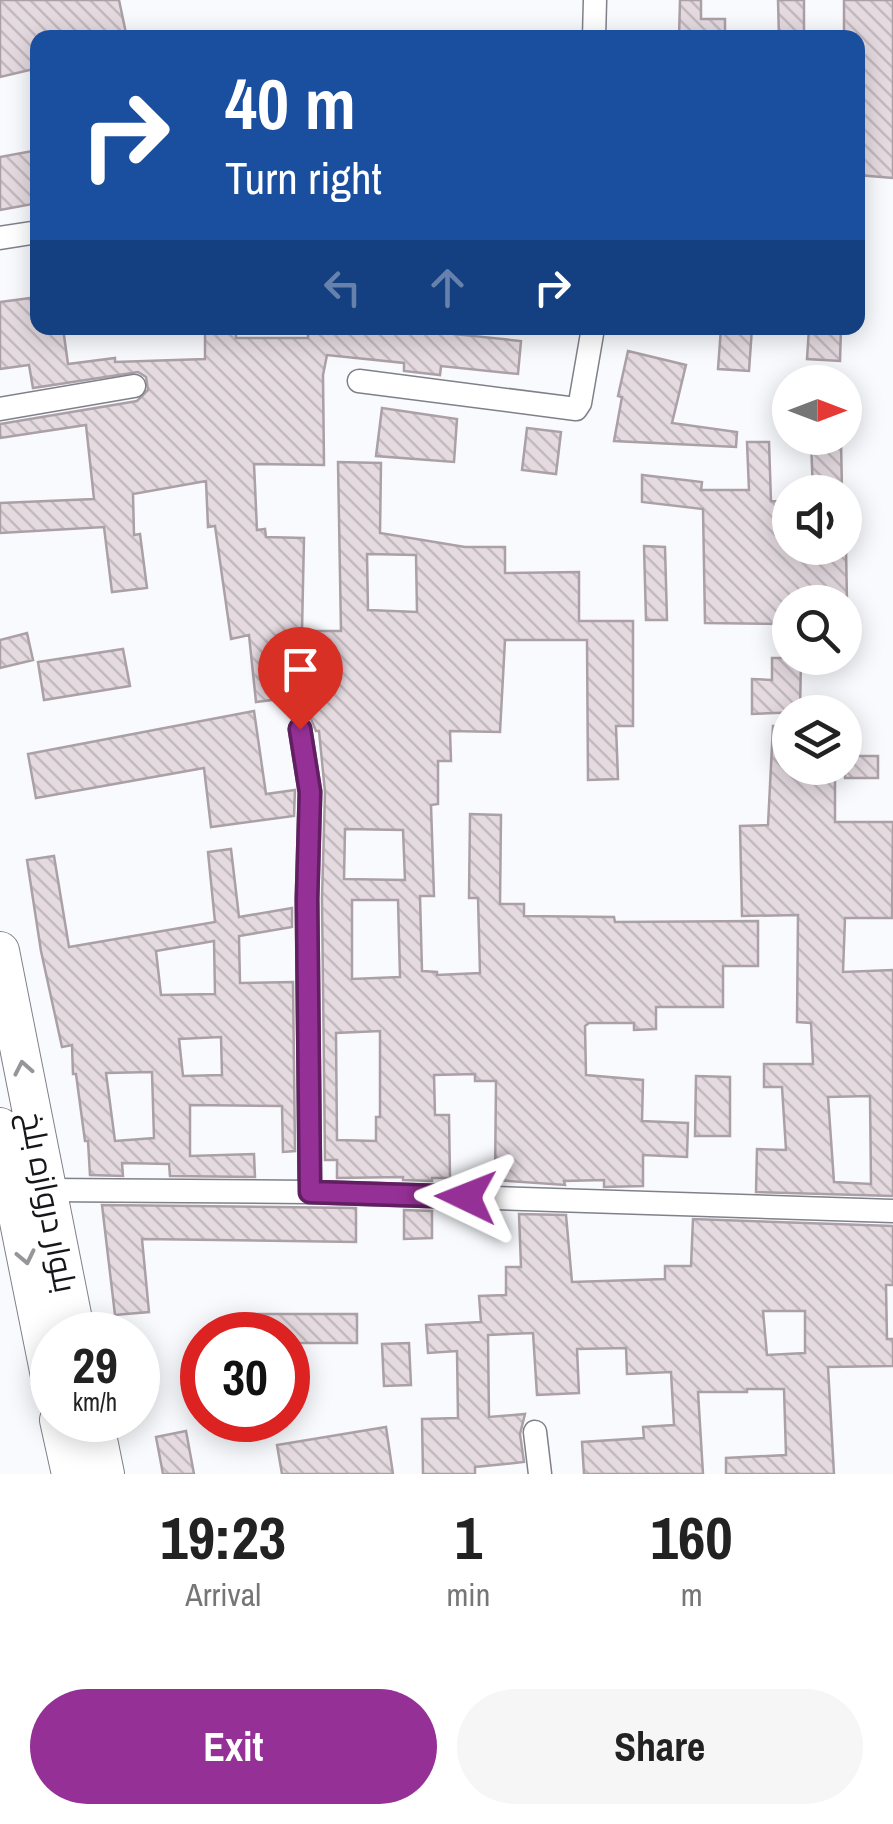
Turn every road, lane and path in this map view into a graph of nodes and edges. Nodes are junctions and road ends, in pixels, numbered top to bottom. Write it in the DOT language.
graph roads {
  1 [pos="595,0"];
  2 [pos="594,30"];
  3 [pos="30,233"];
  4 [pos="0,238"];
  5 [pos="591,335"];
  6 [pos="359,381"];
  7 [pos="134,386"];
  8 [pos="0,409"];
  9 [pos="300,729"];
  10 [pos="0,952"];
  11 [pos="0,1128"];
  12 [pos="310,1192"];
  13 [pos="20,1195"];
  14 [pos="893,1211"];
  15 [pos="40,1312"];
  16 [pos="67,1312"];
  17 [pos="534,1432"];
  18 [pos="64,1442"];
  19 [pos="98,1442"];
  20 [pos="70,1474"];
  21 [pos="105,1474"];
  22 [pos="540,1474"];
  1 -- 2 [label="street"];
  3 -- 4 [label="street"];
  5 -- 6 [label="street"];
  7 -- 8 [label="street"];
  9 -- 12 [label="street"];
  13 -- 10 [label="main road, بلوار دروازه بلخ, one-way"];
  11 -- 13 [label="main road, بلوار دروازه بلخ"];
  12 -- 13 [label="street"];
  12 -- 14 [label="street"];
  13 -- 15 [label="main road, بلوار دروازه بلخ, one-way"];
  13 -- 16 [label="main road, بلوار دروازه بلخ"];
  17 -- 22 [label="street"];
  18 -- 20 [label="main road"];
  19 -- 21 [label="main road"];
}
